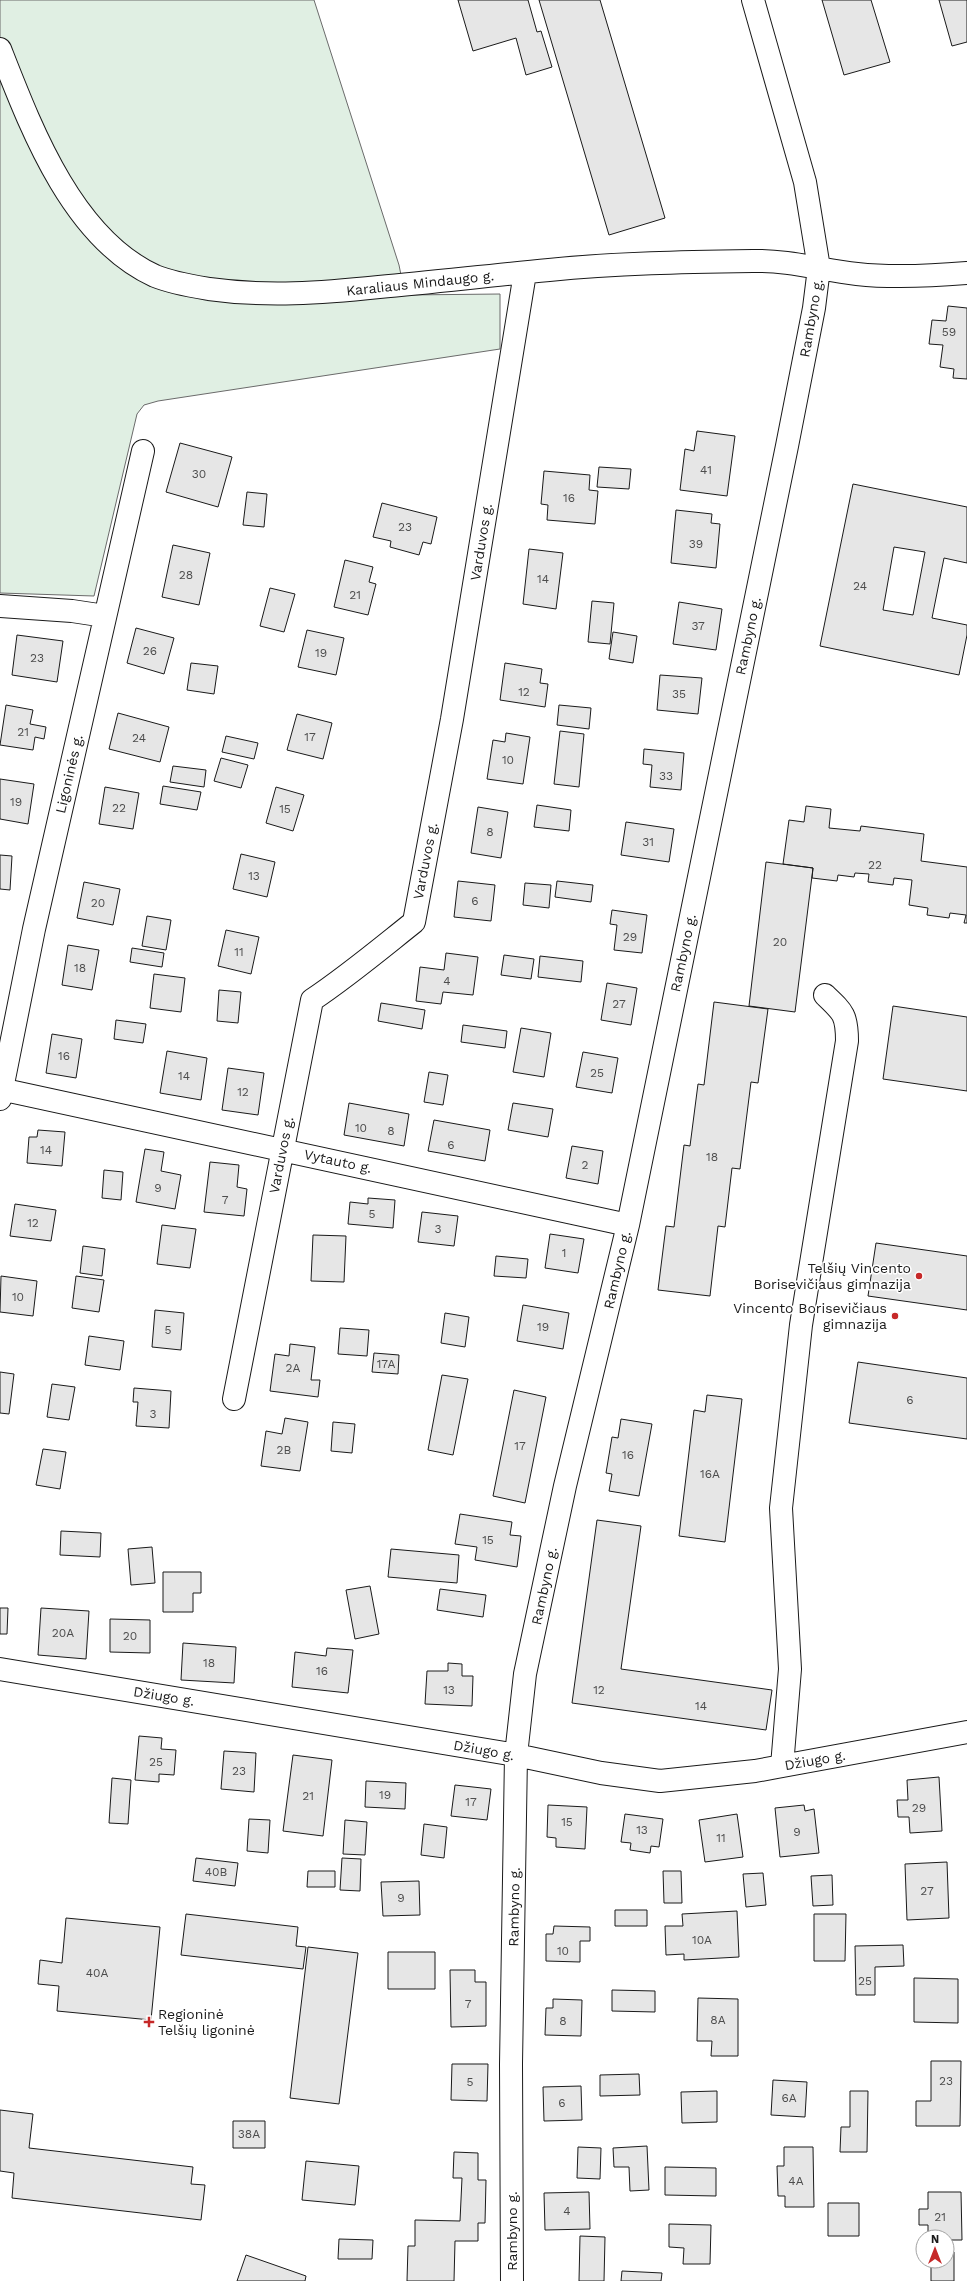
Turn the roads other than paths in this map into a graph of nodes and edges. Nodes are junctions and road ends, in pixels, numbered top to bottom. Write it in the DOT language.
graph roads {
  1 [pos="753,0"];
  2 [pos="0,49"];
  3 [pos="819,268"];
  4 [pos="525,272"];
  5 [pos="967,273"];
  6 [pos="143,450"];
  7 [pos="0,606"];
  8 [pos="105,616"];
  9 [pos="824,995"];
  10 [pos="1,1093"];
  11 [pos="282,1149"];
  12 [pos="628,1225"];
  13 [pos="234,1399"];
  14 [pos="0,1669"];
  15 [pos="967,1732"];
  16 [pos="516,1755"];
  17 [pos="782,1766"];
  18 [pos="512,2281"];
  1 -- 3 [label="street, Rambyno g."];
  2 -- 4 [label="street, Karaliaus Mindaugo g."];
  3 -- 4 [label="street, Karaliaus Mindaugo g."];
  3 -- 5 [label="street, Karaliaus Mindaugo g."];
  3 -- 12 [label="street, Rambyno g."];
  4 -- 11 [label="street, Varduvos g."];
  6 -- 8 [label="street, Ligoninės g."];
  7 -- 8 [label="street"];
  8 -- 10 [label="street, Ligoninės g."];
  9 -- 17 [label="street"];
  10 -- 11 [label="street, Vytauto g."];
  11 -- 12 [label="street, Vytauto g."];
  11 -- 13 [label="street, Varduvos g."];
  12 -- 16 [label="street, Rambyno g."];
  14 -- 16 [label="street, Džiugo g."];
  15 -- 17 [label="street, Džiugo g."];
  16 -- 17 [label="street, Džiugo g."];
  16 -- 18 [label="street, Rambyno g."];
}
